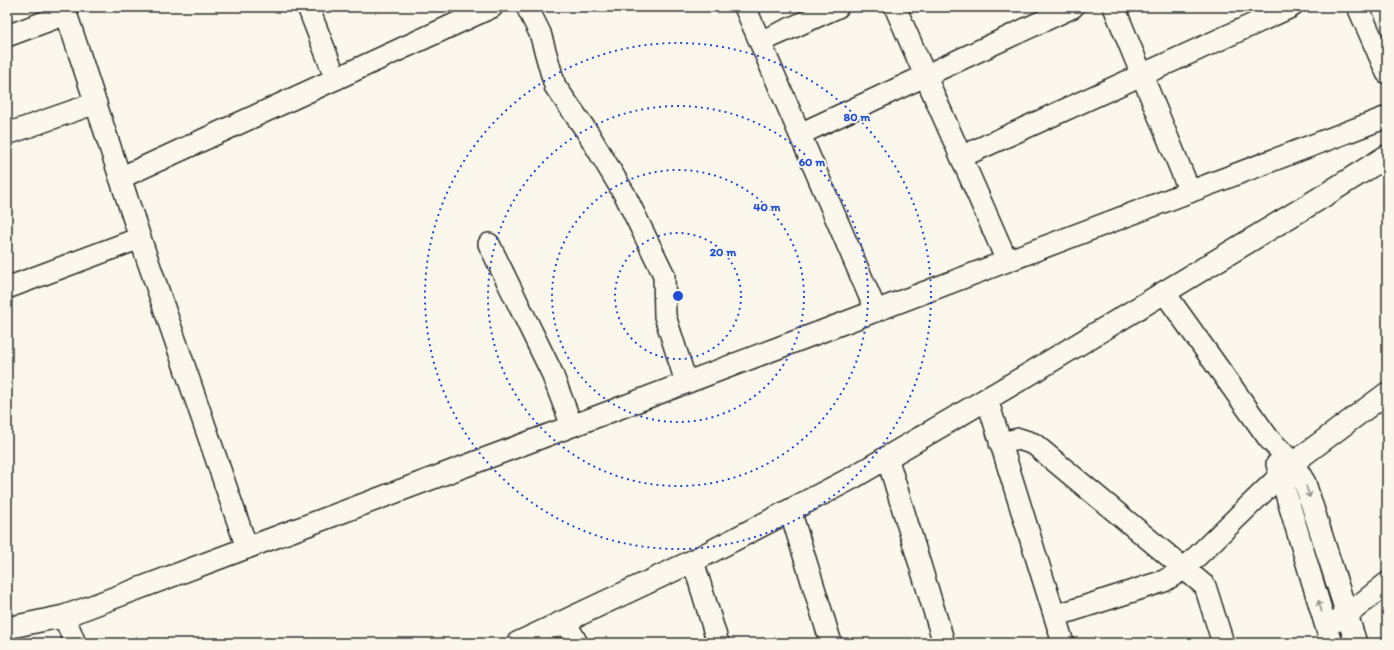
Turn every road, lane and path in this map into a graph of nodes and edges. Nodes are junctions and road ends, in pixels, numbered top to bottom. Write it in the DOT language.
graph roads {
  1 [pos="308,7"];
  2 [pos="492,7"];
  3 [pos="527,7"];
  4 [pos="745,7"];
  5 [pos="838,7"];
  6 [pos="895,7"];
  7 [pos="1073,7"];
  8 [pos="1114,7"];
  9 [pos="1291,7"];
  10 [pos="1358,7"];
  11 [pos="65,10"];
  12 [pos="7,36"];
  13 [pos="760,42"];
  14 [pos="1387,73"];
  15 [pos="1142,75"];
  16 [pos="926,76"];
  17 [pos="336,79"];
  18 [pos="96,103"];
  19 [pos="1387,117"];
  20 [pos="7,134"];
  21 [pos="800,134"];
  22 [pos="1387,156"];
  23 [pos="961,157"];
  24 [pos="120,178"];
  25 [pos="1190,192"];
  26 [pos="140,238"];
  27 [pos="489,244"];
  28 [pos="1007,261"];
  29 [pos="7,288"];
  30 [pos="1164,292"];
  31 [pos="876,311"];
  32 [pos="686,382"];
  33 [pos="1387,393"];
  34 [pos="987,399"];
  35 [pos="572,426"];
  36 [pos="1000,443"];
  37 [pos="887,457"];
  38 [pos="1287,469"];
  39 [pos="790,510"];
  40 [pos="246,548"];
  41 [pos="693,562"];
  42 [pos="1185,568"];
  43 [pos="1387,583"];
  44 [pos="1347,614"];
  45 [pos="64,616"];
  46 [pos="1055,616"];
  47 [pos="565,622"];
  48 [pos="7,628"];
  49 [pos="1328,635"];
  50 [pos="75,643"];
  51 [pos="518,643"];
  52 [pos="576,643"];
  53 [pos="718,643"];
  54 [pos="831,643"];
  55 [pos="944,643"];
  56 [pos="1063,643"];
  57 [pos="1223,643"];
  58 [pos="1356,643"];
  1 -- 17 [label="street"];
  2 -- 17 [label="street"];
  3 -- 32 [label="street"];
  4 -- 13 [label="street"];
  5 -- 13 [label="street"];
  6 -- 16 [label="street"];
  7 -- 16 [label="street"];
  8 -- 15 [label="street"];
  9 -- 15 [label="street"];
  10 -- 14 [label="street"];
  11 -- 12 [label="street"];
  11 -- 18 [label="street"];
  13 -- 21 [label="street"];
  15 -- 23 [label="street"];
  15 -- 25 [label="street"];
  16 -- 21 [label="street"];
  16 -- 23 [label="street"];
  17 -- 24 [label="street"];
  18 -- 20 [label="street"];
  18 -- 24 [label="street"];
  19 -- 25 [label="street"];
  21 -- 31 [label="street"];
  22 -- 30 [label="street"];
  23 -- 28 [label="street"];
  24 -- 26 [label="street"];
  25 -- 28 [label="street"];
  26 -- 29 [label="street"];
  26 -- 40 [label="street"];
  27 -- 35 [label="street"];
  28 -- 31 [label="street"];
  30 -- 34 [label="street"];
  30 -- 38 [label="street"];
  31 -- 32 [label="street"];
  32 -- 35 [label="street"];
  33 -- 38 [label="street"];
  34 -- 36 [label="street"];
  34 -- 37 [label="street"];
  35 -- 40 [label="street"];
  36 -- 42 [label="street"];
  36 -- 46 [label="street"];
  37 -- 39 [label="street"];
  37 -- 55 [label="street"];
  38 -- 42 [label="street"];
  38 -- 44 [label="street, one-way"];
  49 -- 38 [label="street, one-way"];
  39 -- 41 [label="street"];
  39 -- 54 [label="street"];
  40 -- 45 [label="street"];
  41 -- 47 [label="street"];
  41 -- 53 [label="street"];
  42 -- 46 [label="street"];
  42 -- 57 [label="street"];
  43 -- 44 [label="street"];
  44 -- 49 [label="street"];
  44 -- 58 [label="street"];
  45 -- 48 [label="street"];
  45 -- 50 [label="street"];
  46 -- 56 [label="street"];
  47 -- 51 [label="street"];
  47 -- 52 [label="street"];
}
